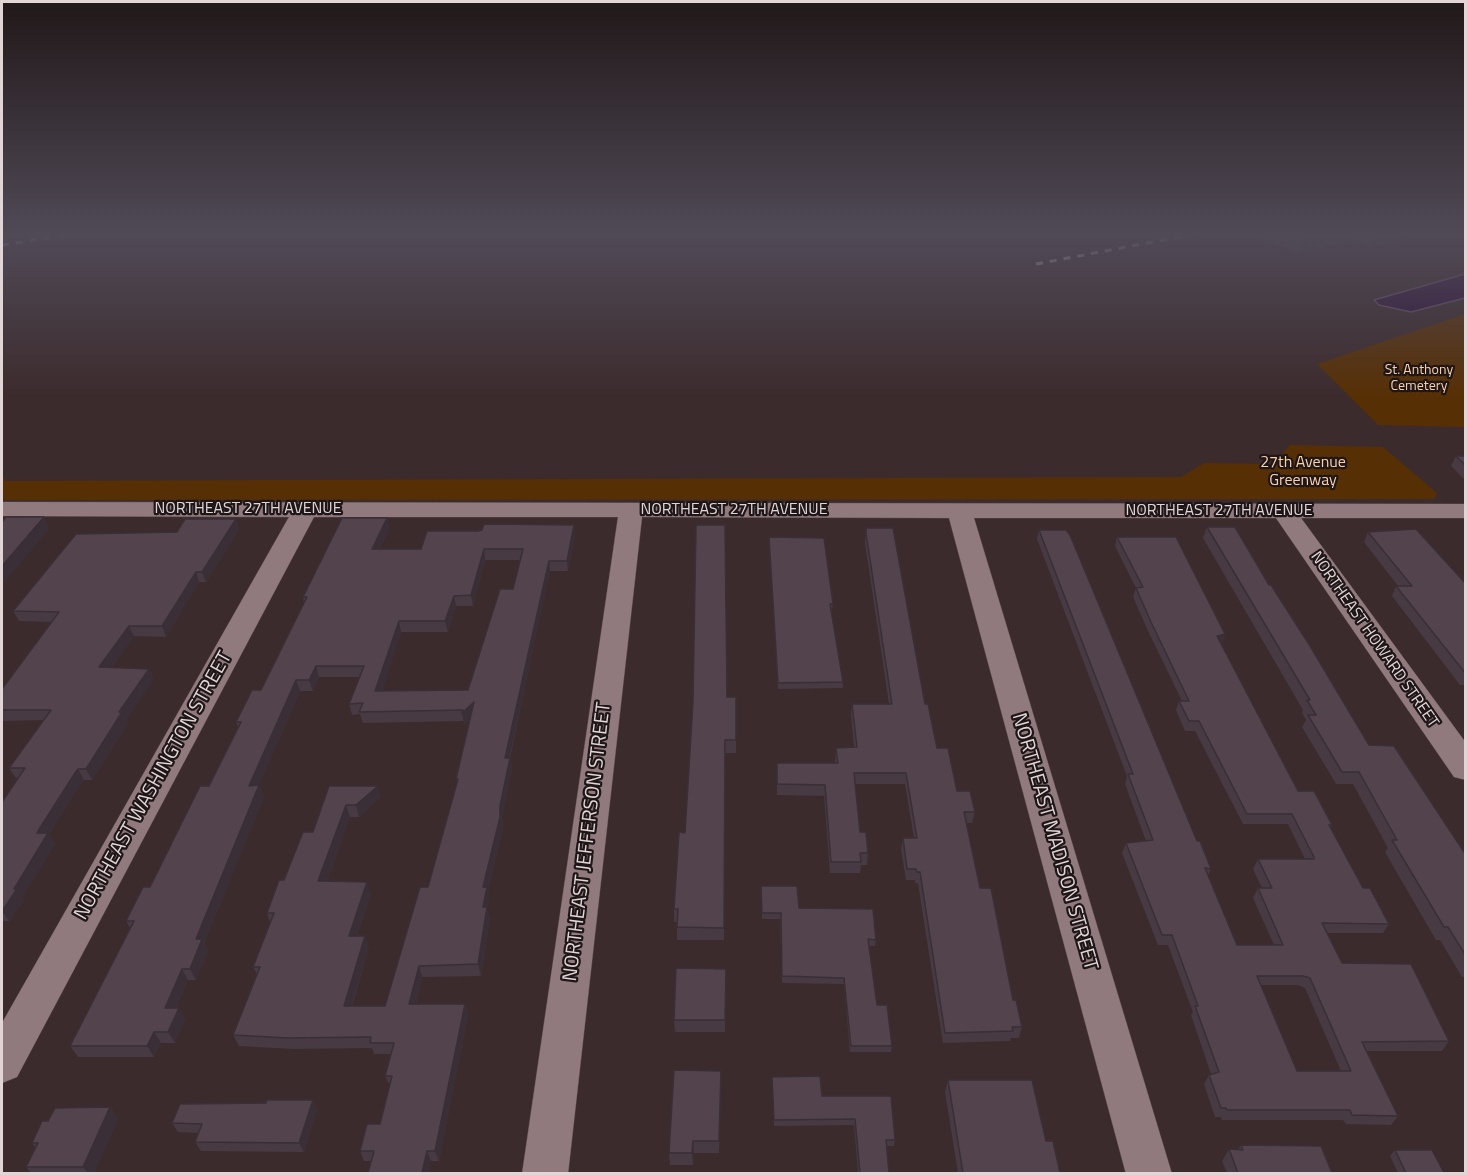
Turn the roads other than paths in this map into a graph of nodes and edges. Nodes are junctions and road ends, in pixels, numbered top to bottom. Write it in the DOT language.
graph roads {
  1 [pos="2,509"];
  2 [pos="306,509"];
  3 [pos="631,510"];
  4 [pos="959,510"];
  5 [pos="1283,511"];
  6 [pos="1463,514"];
  7 [pos="1466,768"];
  8 [pos="2,1063"];
  9 [pos="545,1173"];
  10 [pos="1149,1173"];
  1 -- 2 [label="street, NORTHEAST 27TH AVENUE"];
  2 -- 3 [label="street, NORTHEAST 27TH AVENUE"];
  2 -- 8 [label="street, NORTHEAST WASHINGTON STREET"];
  3 -- 4 [label="street, NORTHEAST 27TH AVENUE"];
  3 -- 9 [label="street, NORTHEAST JEFFERSON STREET"];
  4 -- 5 [label="street, NORTHEAST 27TH AVENUE"];
  4 -- 10 [label="street, NORTHEAST MADISON STREET"];
  5 -- 6 [label="street, NORTHEAST 27TH AVENUE"];
  5 -- 7 [label="street, NORTHEAST HOWARD STREET"];
}
